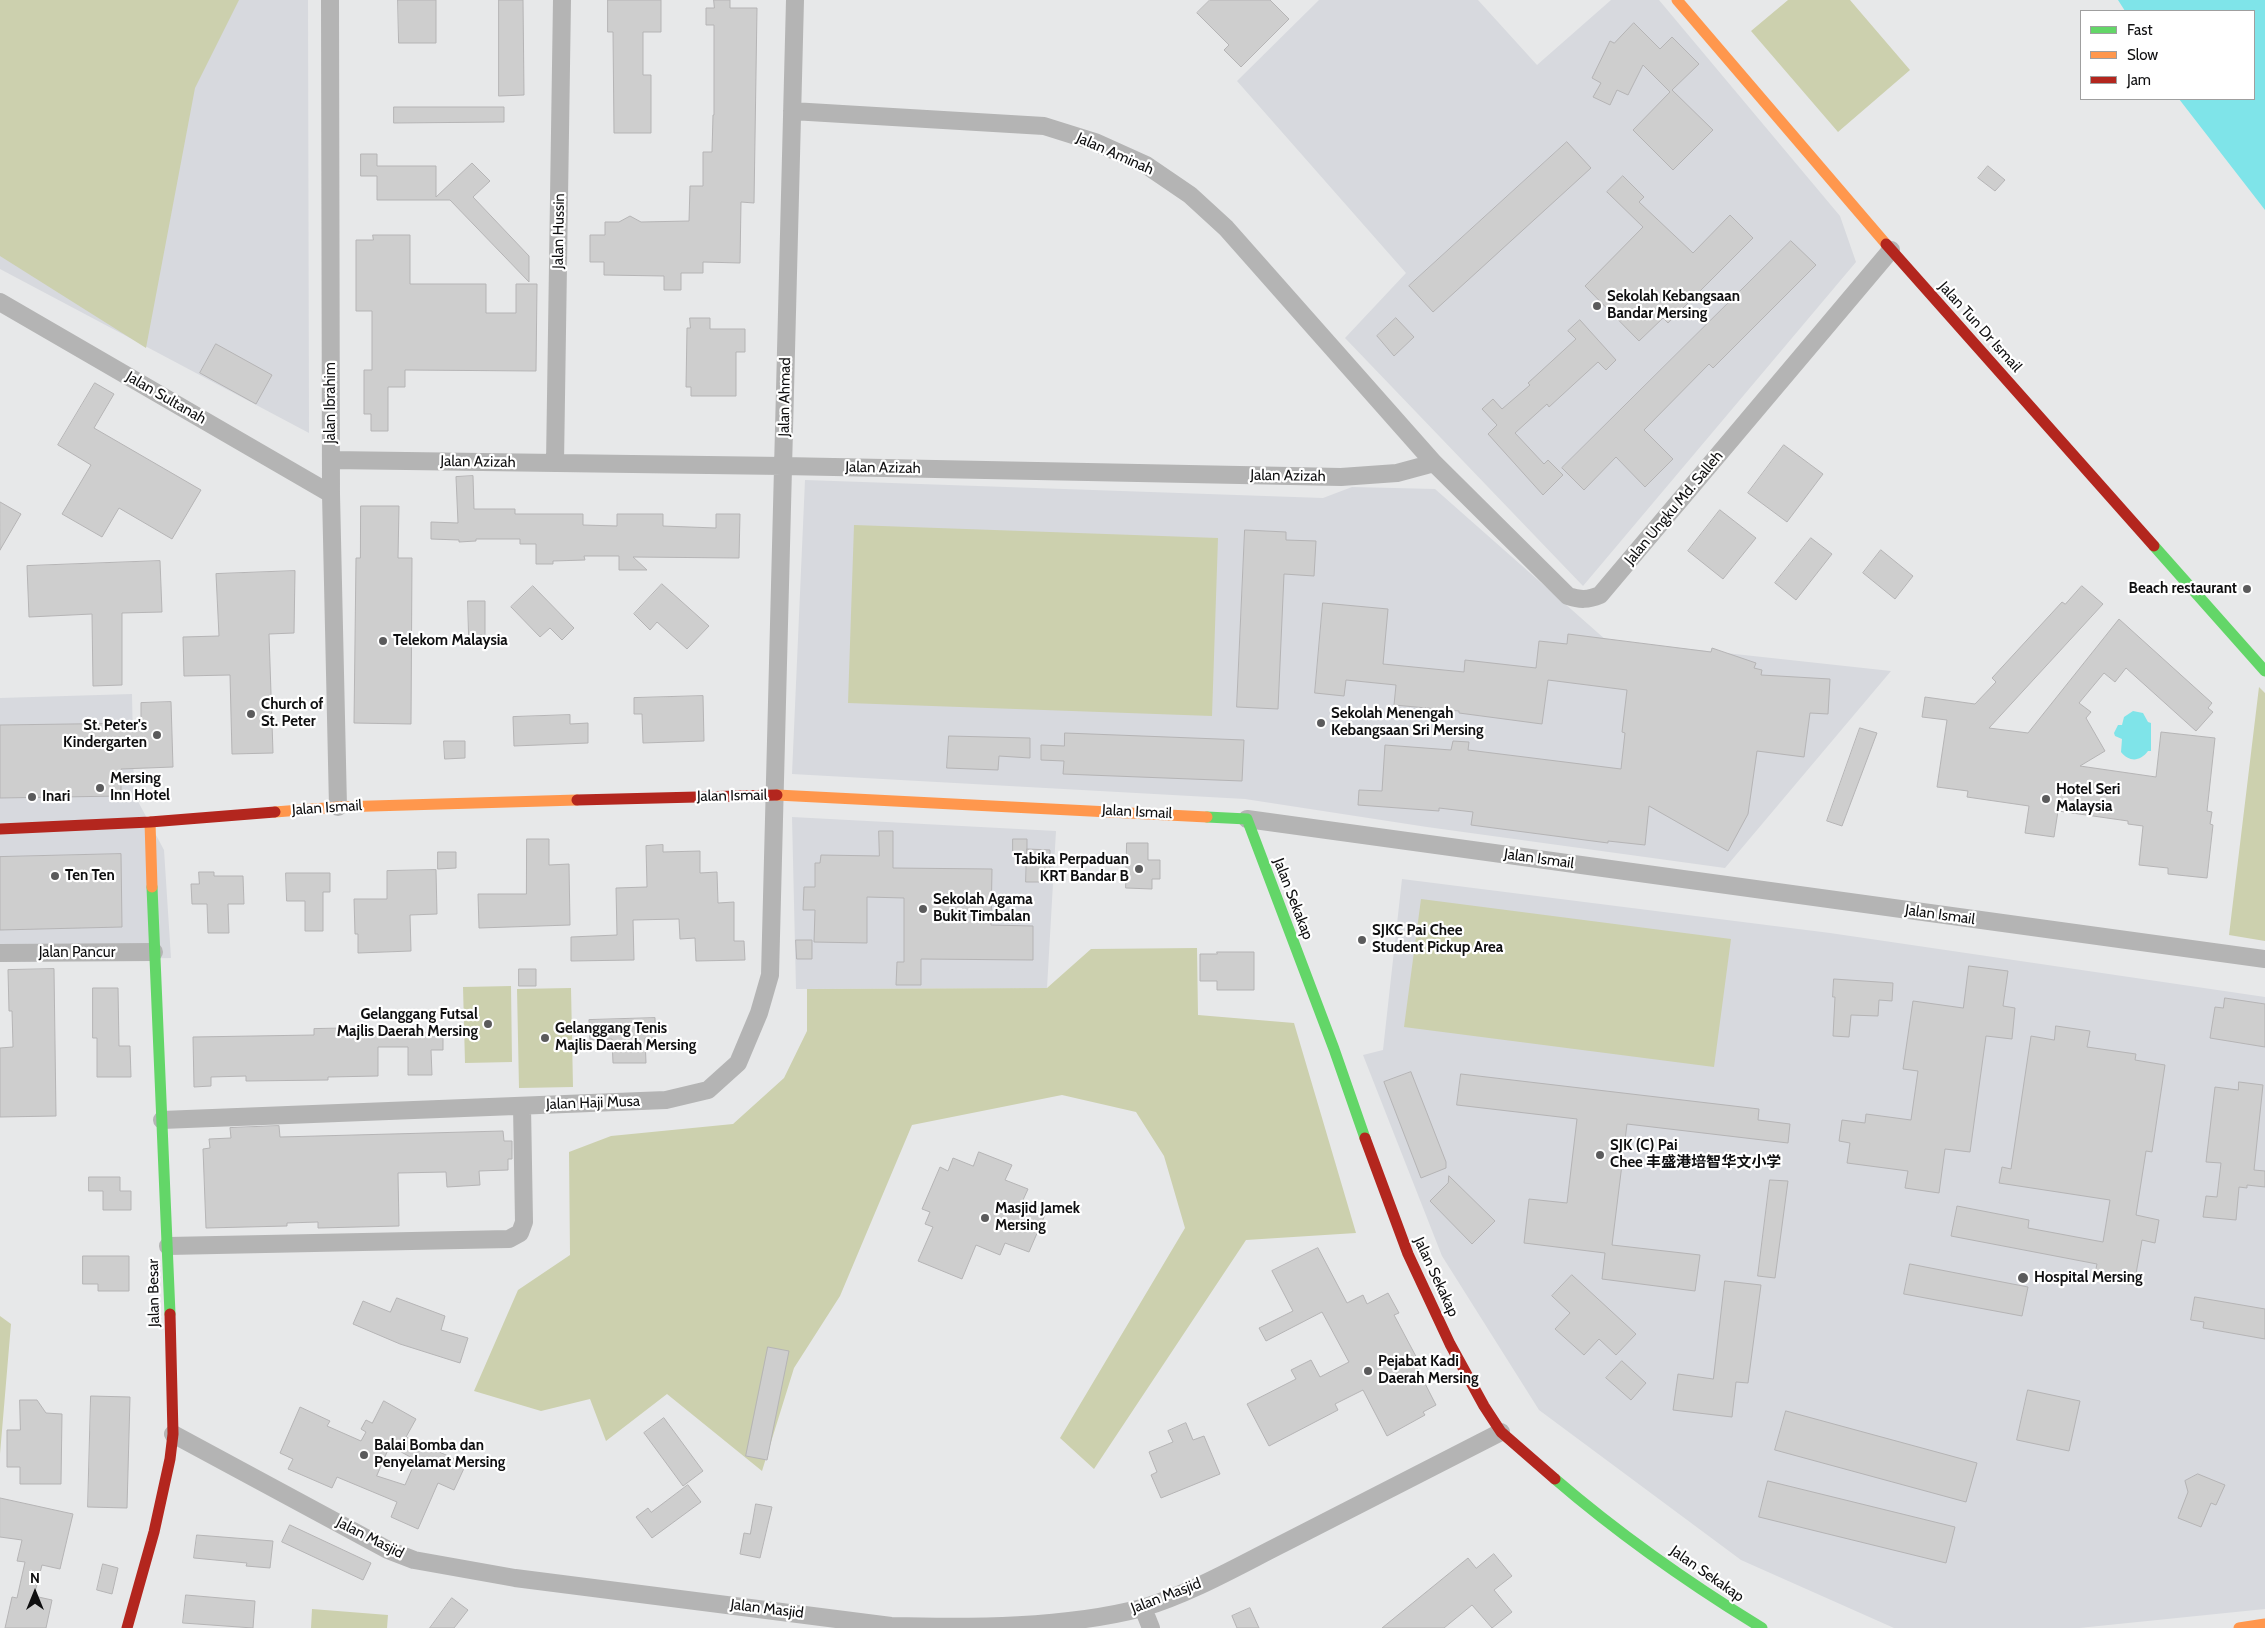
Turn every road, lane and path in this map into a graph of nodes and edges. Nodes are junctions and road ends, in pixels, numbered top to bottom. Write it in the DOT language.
graph roads {
  1 [pos="330,0"];
  2 [pos="562,0"];
  3 [pos="795,0"];
  4 [pos="1677,0"];
  5 [pos="792,111"];
  6 [pos="1892,250"];
  7 [pos="0,302"];
  8 [pos="331,460"];
  9 [pos="555,463"];
  10 [pos="1434,463"];
  11 [pos="783,466"];
  12 [pos="332,494"];
  13 [pos="2265,670"];
  14 [pos="774,795"];
  15 [pos="338,807"];
  16 [pos="1247,819"];
  17 [pos="150,822"];
  18 [pos="0,829"];
  19 [pos="154,952"];
  20 [pos="0,953"];
  21 [pos="2265,959"];
  22 [pos="522,1106"];
  23 [pos="162,1120"];
  24 [pos="168,1246"];
  25 [pos="1501,1432"];
  26 [pos="173,1434"];
  27 [pos="1143,1608"];
  28 [pos="2265,1624"];
  29 [pos="127,1628"];
  30 [pos="1151,1628"];
  31 [pos="1762,1628"];
  32 [pos="2239,1628"];
  1 -- 8 [label="street, Jalan Ibrahim"];
  2 -- 9 [label="street, Jalan Hussin"];
  3 -- 5 [label="street, Jalan Ahmad"];
  4 -- 6 [label="street, Jalan Tun Dr Ismail"];
  5 -- 10 [label="street, Jalan Aminah"];
  5 -- 11 [label="street, Jalan Ahmad"];
  6 -- 10 [label="street, Jalan Ungku Md. Salleh"];
  6 -- 13 [label="street, Jalan Tun Dr Ismail"];
  7 -- 12 [label="street, Jalan Sultanah"];
  8 -- 9 [label="street, Jalan Azizah"];
  8 -- 12 [label="street, Jalan Ibrahim"];
  9 -- 11 [label="street, Jalan Azizah"];
  10 -- 11 [label="street, Jalan Azizah"];
  11 -- 14 [label="street, Jalan Ahmad"];
  12 -- 15 [label="street, Jalan Ibrahim"];
  14 -- 15 [label="street, Jalan Ismail"];
  14 -- 16 [label="street, Jalan Ismail"];
  14 -- 22 [label="street, Jalan Haji Musa"];
  15 -- 17 [label="street, Jalan Ismail"];
  16 -- 21 [label="street, Jalan Ismail"];
  16 -- 25 [label="street, Jalan Sekakap"];
  17 -- 18 [label="street, Jalan Ismail"];
  17 -- 19 [label="street, Jalan Besar"];
  19 -- 20 [label="street, Jalan Pancur"];
  19 -- 23 [label="street, Jalan Besar"];
  22 -- 23 [label="street, Jalan Haji Musa"];
  22 -- 24 [label="street"];
  23 -- 24 [label="street, Jalan Besar"];
  24 -- 26 [label="street, Jalan Besar"];
  25 -- 27 [label="street, Jalan Masjid"];
  25 -- 31 [label="street, Jalan Sekakap"];
  26 -- 27 [label="street, Jalan Masjid"];
  26 -- 29 [label="street, Jalan Besar"];
  27 -- 30 [label="street"];
  28 -- 32 [label="street"];
}
